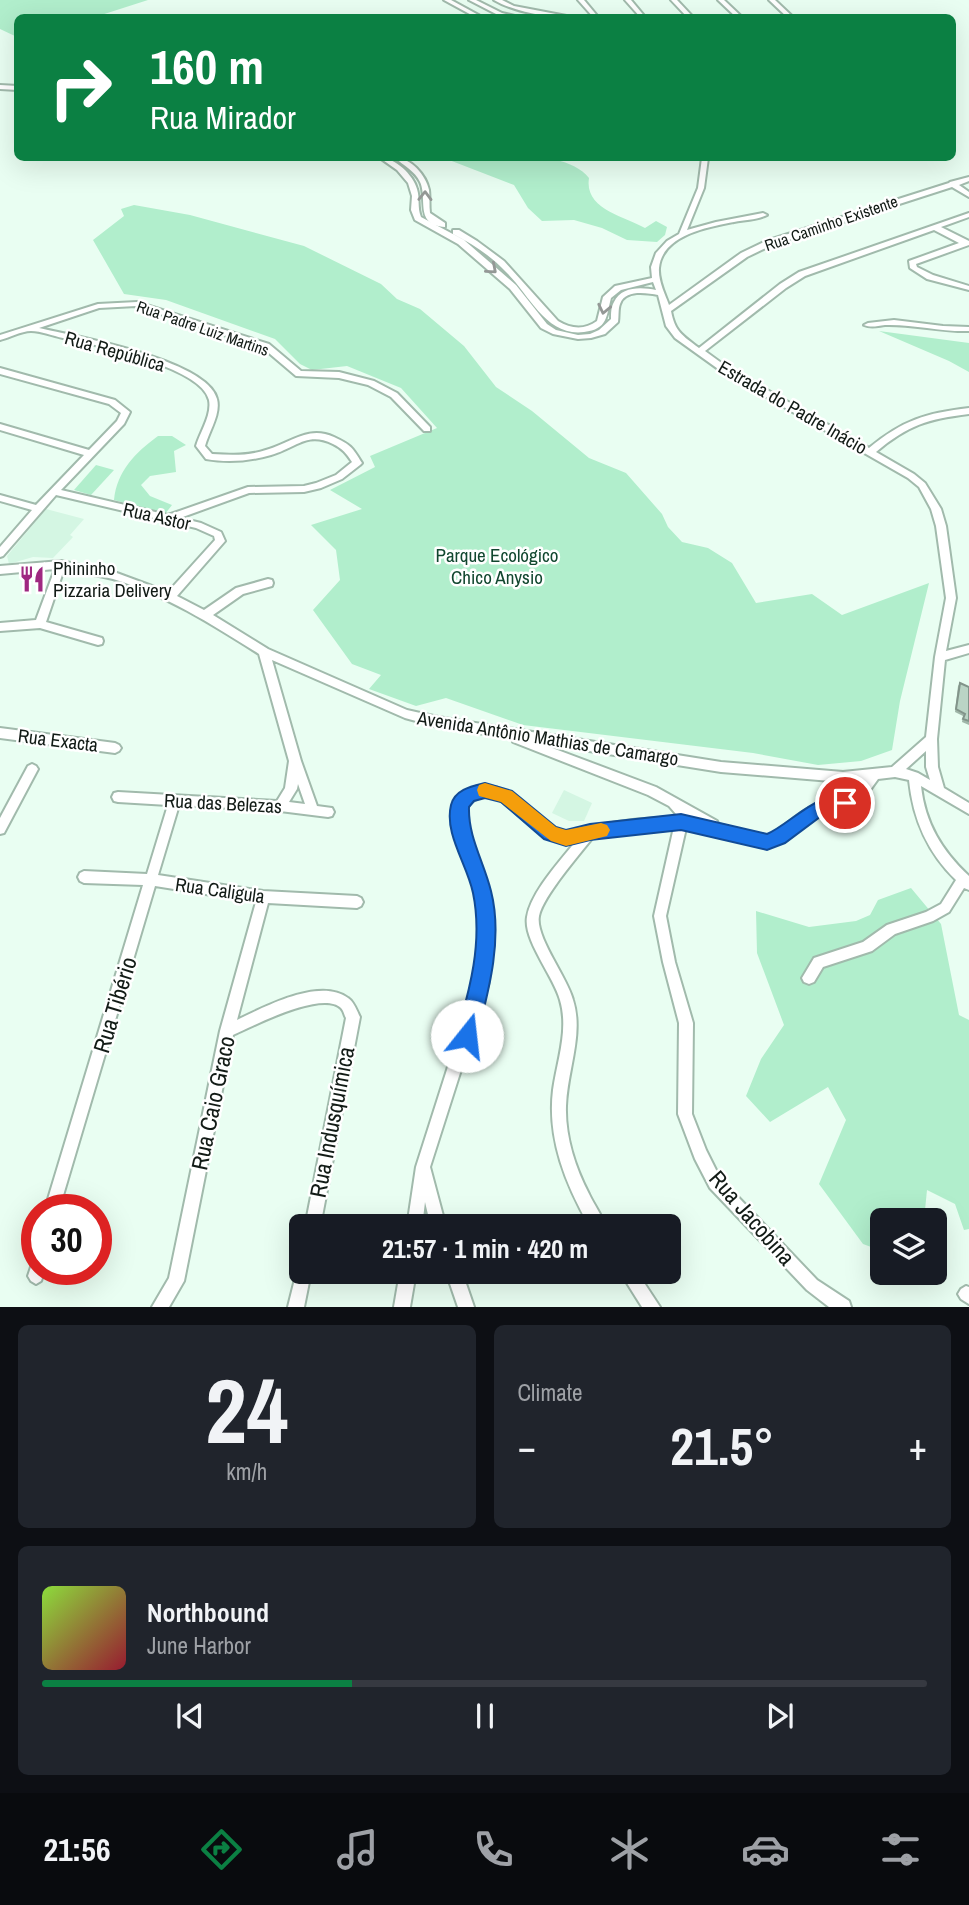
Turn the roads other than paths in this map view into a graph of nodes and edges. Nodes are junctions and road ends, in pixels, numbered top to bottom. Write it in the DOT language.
graph roads {
  1 [pos="447,0"];
  2 [pos="472,0"];
  3 [pos="497,0"];
  4 [pos="522,0"];
  5 [pos="628,0"];
  6 [pos="674,0"];
  7 [pos="721,0"];
  8 [pos="772,0"];
  9 [pos="577,10"];
  10 [pos="544,12"];
  11 [pos="474,14"];
  12 [pos="500,14"];
  13 [pos="640,14"];
  14 [pos="688,14"];
  15 [pos="737,14"];
  16 [pos="788,14"];
  17 [pos="388,161"];
  18 [pos="402,161"];
  19 [pos="705,161"];
  20 [pos="969,179"];
  21 [pos="952,183"];
  22 [pos="707,189"];
  23 [pos="969,195"];
  24 [pos="763,215"];
  25 [pos="969,215"];
  26 [pos="936,228"];
  27 [pos="683,230"];
  28 [pos="967,243"];
  29 [pos="479,246"];
  30 [pos="469,249"];
  31 [pos="657,279"];
  32 [pos="648,286"];
  33 [pos="969,288"];
  34 [pos="662,294"];
  35 [pos="667,310"];
  36 [pos="868,324"];
  37 [pos="28,328"];
  38 [pos="969,329"];
  39 [pos="598,330"];
  40 [pos="0,338"];
  41 [pos="700,351"];
  42 [pos="0,371"];
  43 [pos="969,411"];
  44 [pos="0,427"];
  45 [pos="427,429"];
  46 [pos="870,452"];
  47 [pos="91,454"];
  48 [pos="56,492"];
  49 [pos="0,498"];
  50 [pos="38,509"];
  51 [pos="169,518"];
  52 [pos="0,554"];
  53 [pos="61,565"];
  54 [pos="0,570"];
  55 [pos="268,583"];
  56 [pos="170,597"];
  57 [pos="205,615"];
  58 [pos="40,624"];
  59 [pos="0,627"];
  60 [pos="98,641"];
  61 [pos="969,649"];
  62 [pos="264,652"];
  63 [pos="940,657"];
  64 [pos="0,733"];
  65 [pos="506,734"];
  66 [pos="931,739"];
  67 [pos="115,748"];
  68 [pos="914,755"];
  69 [pos="295,761"];
  70 [pos="932,763"];
  71 [pos="33,769"];
  72 [pos="895,772"];
  73 [pos="876,773"];
  74 [pos="914,776"];
  75 [pos="938,788"];
  76 [pos="118,797"];
  77 [pos="175,800"];
  78 [pos="673,803"];
  79 [pos="280,806"];
  80 [pos="969,809"];
  81 [pos="313,810"];
  82 [pos="328,812"];
  83 [pos="681,822"];
  84 [pos="0,829"];
  85 [pos="722,830"];
  86 [pos="590,832"];
  87 [pos="84,877"];
  88 [pos="152,880"];
  89 [pos="966,881"];
  90 [pos="263,897"];
  91 [pos="357,902"];
  92 [pos="809,978"];
  93 [pos="228,1031"];
  94 [pos="424,1167"];
  95 [pos="57,1194"];
  96 [pos="315,1214"];
  97 [pos="416,1214"];
  98 [pos="436,1214"];
  99 [pos="592,1214"];
  100 [pos="301,1284"];
  101 [pos="406,1284"];
  102 [pos="458,1284"];
  103 [pos="636,1284"];
  104 [pos="160,1307"];
  105 [pos="296,1307"];
  106 [pos="402,1307"];
  107 [pos="466,1307"];
  108 [pos="652,1307"];
  109 [pos="843,1307"];
  1 -- 11 [label="street"];
  2 -- 12 [label="street"];
  3 -- 10 [label="street"];
  4 -- 10 [label="street"];
  5 -- 13 [label="street"];
  6 -- 14 [label="street"];
  7 -- 15 [label="street"];
  8 -- 16 [label="street"];
  9 -- 10 [label="street"];
  17 -- 30 [label="street"];
  29 -- 18 [label="street, one-way"];
  19 -- 27 [label="street"];
  20 -- 21 [label="street, Rua Caminho Existente"];
  21 -- 23 [label="street"];
  21 -- 35 [label="street, Rua Caminho Existente"];
  22 -- 27 [label="street"];
  24 -- 27 [label="street"];
  25 -- 26 [label="street, Estrada do Padre Inácio"];
  26 -- 28 [label="street"];
  26 -- 41 [label="street, Estrada do Padre Inácio"];
  27 -- 31 [label="street"];
  28 -- 33 [label="street"];
  29 -- 30 [label="street"];
  29 -- 39 [label="street"];
  30 -- 39 [label="street, one-way"];
  31 -- 32 [label="street"];
  31 -- 34 [label="street"];
  32 -- 34 [label="street"];
  32 -- 39 [label="street"];
  34 -- 35 [label="street"];
  35 -- 41 [label="street"];
  36 -- 38 [label="street"];
  37 -- 40 [label="street, Rua Padre Luiz Martins"];
  37 -- 45 [label="street, Rua Padre Luiz Martins"];
  37 -- 51 [label="street, Rua República"];
  41 -- 46 [label="street, Estrada do Padre Inácio"];
  42 -- 47 [label="street"];
  43 -- 46 [label="street"];
  44 -- 47 [label="street"];
  46 -- 63 [label="street, Estrada do Padre Inácio"];
  47 -- 48 [label="street"];
  48 -- 50 [label="street"];
  48 -- 51 [label="street, Rua Astor"];
  49 -- 50 [label="street"];
  50 -- 52 [label="street"];
  51 -- 56 [label="street, Rua Astor"];
  53 -- 54 [label="street, Avenida Antônio Mathias de Camargo"];
  53 -- 56 [label="street, Avenida Antônio Mathias de Camargo"];
  53 -- 58 [label="street"];
  55 -- 57 [label="street"];
  56 -- 57 [label="street, Avenida Antônio Mathias de Camargo"];
  57 -- 62 [label="street, Avenida Antônio Mathias de Camargo"];
  58 -- 59 [label="street"];
  58 -- 60 [label="street"];
  61 -- 63 [label="street"];
  62 -- 65 [label="street, Avenida Antônio Mathias de Camargo"];
  62 -- 69 [label="street"];
  63 -- 66 [label="street, Estrada do Padre Inácio"];
  64 -- 67 [label="street, Rua Exacta"];
  65 -- 73 [label="street, Avenida Antônio Mathias de Camargo"];
  65 -- 78 [label="street"];
  66 -- 68 [label="street"];
  66 -- 70 [label="street, Estrada do Padre Inácio"];
  68 -- 70 [label="street"];
  68 -- 72 [label="street"];
  69 -- 79 [label="street"];
  69 -- 81 [label="street"];
  70 -- 75 [label="street, Estrada do Padre Inácio"];
  71 -- 84 [label="street"];
  72 -- 73 [label="street, Avenida Antônio Mathias de Camargo"];
  72 -- 74 [label="street, Avenida Antônio Mathias de Camargo"];
  73 -- 85 [label="street"];
  74 -- 75 [label="street, Avenida Antônio Mathias de Camargo"];
  74 -- 89 [label="street"];
  75 -- 80 [label="street, Avenida Antônio Mathias de Camargo"];
  76 -- 77 [label="street, Rua das Belezas"];
  77 -- 79 [label="street, Rua das Belezas"];
  77 -- 88 [label="street, Rua Tibério"];
  78 -- 83 [label="street"];
  78 -- 85 [label="street"];
  79 -- 81 [label="street, Rua das Belezas"];
  81 -- 82 [label="street, Rua das Belezas"];
  83 -- 85 [label="street"];
  83 -- 86 [label="street"];
  83 -- 109 [label="street, Rua Jacobina"];
  86 -- 94 [label="street"];
  86 -- 99 [label="street"];
  87 -- 88 [label="street, Rua Caligula"];
  88 -- 90 [label="street, Rua Caligula"];
  88 -- 95 [label="street, Rua Tibério"];
  89 -- 92 [label="street"];
  90 -- 91 [label="street, Rua Caligula"];
  90 -- 93 [label="street, Rua Caio Graco"];
  93 -- 96 [label="street, Rua Indusquímica"];
  93 -- 104 [label="street, Rua Caio Graco"];
  94 -- 97 [label="street"];
  94 -- 98 [label="street"];
  100 -- 105 [label="street"];
  101 -- 106 [label="street"];
  102 -- 107 [label="street"];
  103 -- 108 [label="street"];
}
